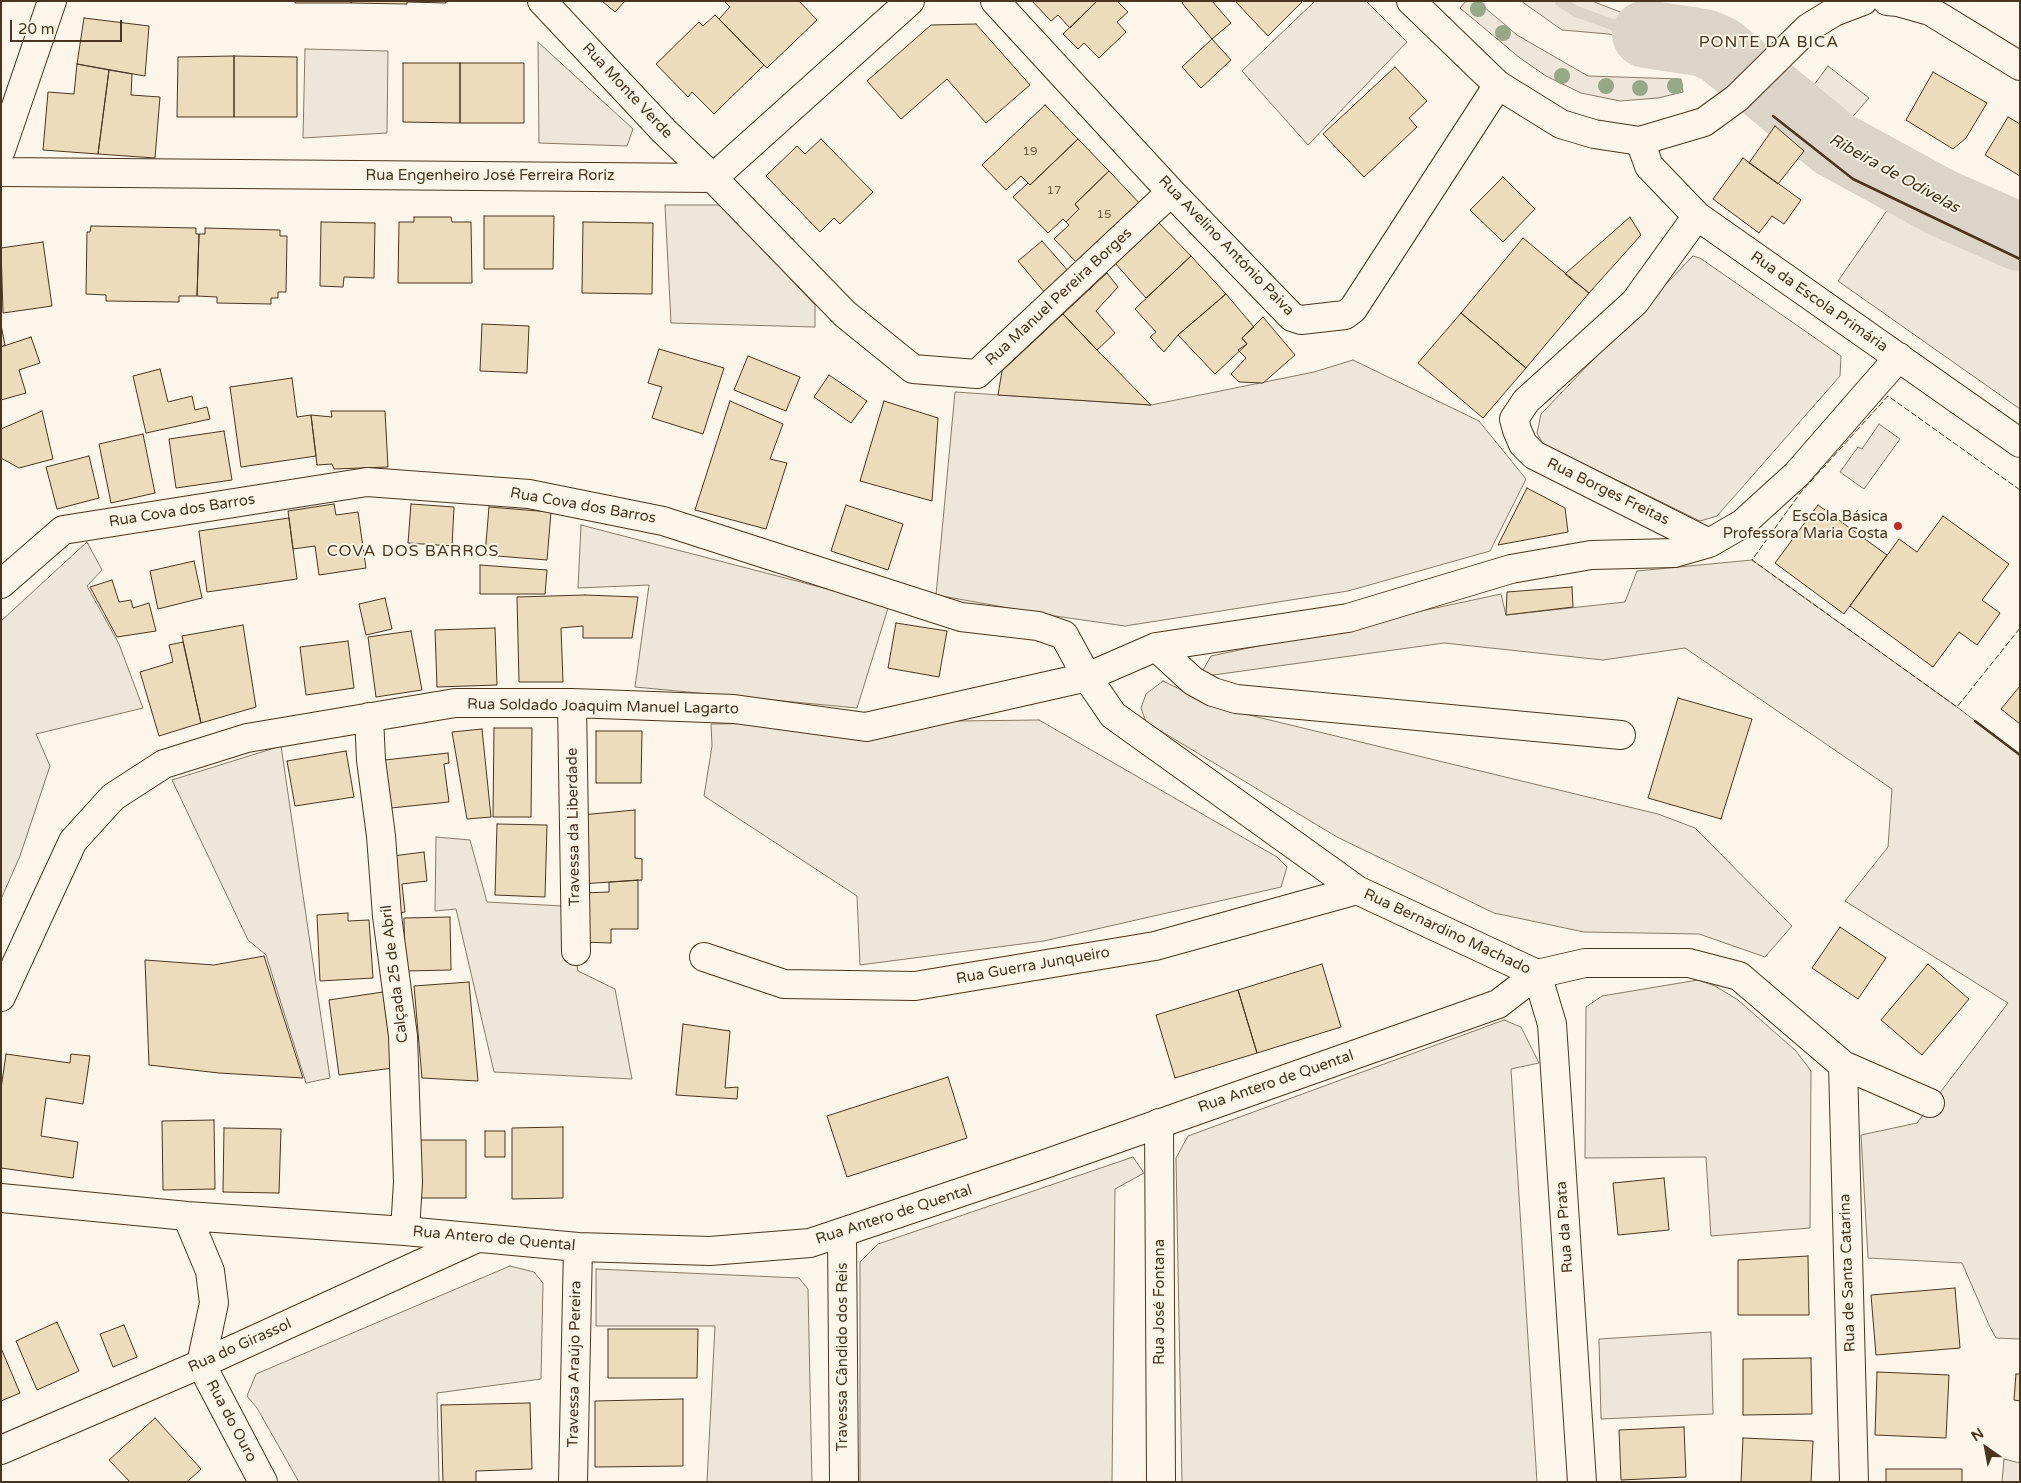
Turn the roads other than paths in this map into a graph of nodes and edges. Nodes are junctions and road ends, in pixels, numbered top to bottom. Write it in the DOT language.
graph roads {
  1 [pos="52,1"];
  2 [pos="542,1"];
  3 [pos="910,1"];
  4 [pos="995,1"];
  5 [pos="1411,1"];
  6 [pos="1863,1"];
  7 [pos="1887,1"];
  8 [pos="2020,66"];
  9 [pos="1498,85"];
  10 [pos="1640,141"];
  11 [pos="1,150"];
  12 [pos="1,172"];
  13 [pos="713,178"];
  14 [pos="1171,192"];
  15 [pos="1696,216"];
  16 [pos="1899,357"];
  17 [pos="2020,443"];
  18 [pos="1709,542"];
  19 [pos="1,584"];
  20 [pos="1156,647"];
  21 [pos="1087,677"];
  22 [pos="572,703"];
  23 [pos="370,717"];
  24 [pos="1622,735"];
  25 [pos="1357,890"];
  26 [pos="576,951"];
  27 [pos="704,957"];
  28 [pos="1537,974"];
  29 [pos="1,998"];
  30 [pos="1842,1065"];
  31 [pos="1930,1103"];
  32 [pos="1159,1123"];
  33 [pos="1,1198"];
  34 [pos="187,1216"];
  35 [pos="406,1231"];
  36 [pos="842,1233"];
  37 [pos="477,1239"];
  38 [pos="578,1247"];
  39 [pos="201,1364"];
  40 [pos="1,1450"];
  41 [pos="263,1482"];
  42 [pos="573,1482"];
  43 [pos="844,1482"];
  44 [pos="1161,1482"];
  45 [pos="1582,1482"];
  46 [pos="1854,1482"];
  1 -- 11 [label="street"];
  2 -- 13 [label="street, Rua Monte Verde"];
  3 -- 13 [label="street"];
  4 -- 14 [label="street, Rua Avelino António Paiva"];
  5 -- 9 [label="street"];
  6 -- 10 [label="street"];
  7 -- 8 [label="street"];
  9 -- 10 [label="street"];
  9 -- 14 [label="street, Rua Avelino António Paiva"];
  10 -- 15 [label="street, Rua da Escola Primária"];
  12 -- 13 [label="street, Rua Engenheiro José Ferreira Roriz"];
  13 -- 14 [label="street, Rua Manuel Pereira Borges"];
  15 -- 16 [label="street, Rua da Escola Primária"];
  15 -- 18 [label="street, Rua Borges Freitas"];
  16 -- 17 [label="street, Rua da Escola Primária"];
  16 -- 18 [label="street, Rua Soldado Joaquim Manuel Lagarto"];
  18 -- 20 [label="street, Rua Soldado Joaquim Manuel Lagarto"];
  19 -- 21 [label="street, Rua Cova dos Barros"];
  20 -- 21 [label="street, Rua Soldado Joaquim Manuel Lagarto"];
  20 -- 24 [label="street"];
  21 -- 22 [label="street, Rua Soldado Joaquim Manuel Lagarto"];
  21 -- 25 [label="street, Rua Bernardino Machado"];
  22 -- 23 [label="street, Rua Soldado Joaquim Manuel Lagarto"];
  22 -- 26 [label="street, Travessa da Liberdade"];
  23 -- 29 [label="street, Rua Soldado Joaquim Manuel Lagarto"];
  23 -- 35 [label="street, Calçada 25 de Abril"];
  25 -- 27 [label="street, Rua Guerra Junqueiro"];
  25 -- 28 [label="street, Rua Bernardino Machado"];
  28 -- 30 [label="street, Rua Bernardino Machado"];
  28 -- 32 [label="street, Rua Antero de Quental"];
  28 -- 45 [label="street, Rua da Prata"];
  30 -- 31 [label="street, Rua Bernardino Machado"];
  30 -- 46 [label="street, Rua de Santa Catarina"];
  32 -- 36 [label="street, Rua Antero de Quental"];
  32 -- 44 [label="street, Rua José Fontana"];
  33 -- 34 [label="street, Rua Antero de Quental"];
  34 -- 35 [label="street, Rua Antero de Quental"];
  34 -- 39 [label="street, Rua do Ouro"];
  35 -- 37 [label="street, Rua Antero de Quental"];
  36 -- 38 [label="street, Rua Antero de Quental"];
  36 -- 43 [label="street, Travessa Cândido dos Reis"];
  37 -- 38 [label="street, Rua Antero de Quental"];
  37 -- 39 [label="street, Rua do Girassol"];
  38 -- 42 [label="street, Travessa Araújo Pereira"];
  39 -- 40 [label="street, Rua do Girassol"];
  39 -- 41 [label="street, Rua do Ouro"];
}
